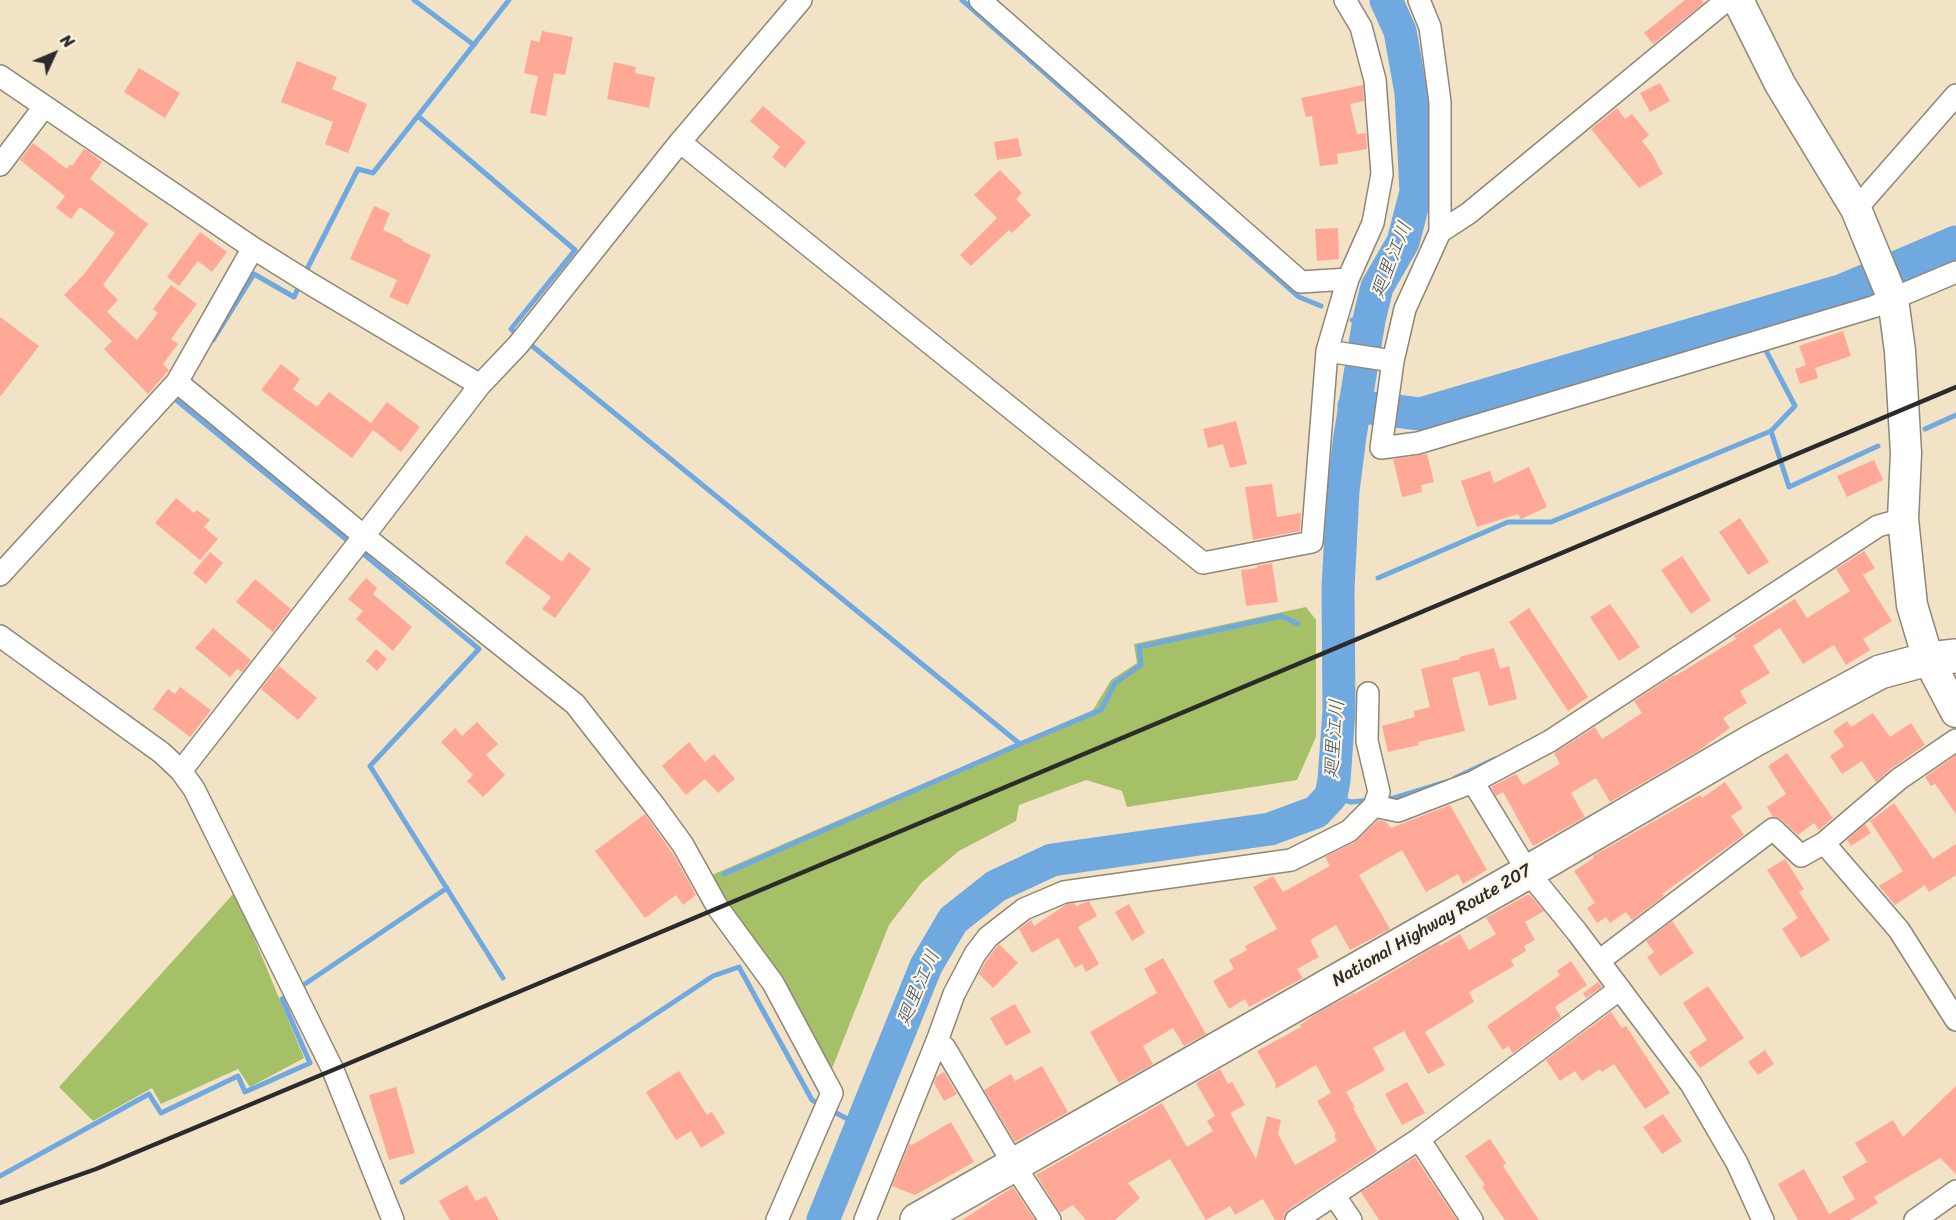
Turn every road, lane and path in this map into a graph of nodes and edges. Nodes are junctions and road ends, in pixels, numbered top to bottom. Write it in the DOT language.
graph roads {
  1 [pos="801,0"];
  2 [pos="980,0"];
  3 [pos="1345,0"];
  4 [pos="1419,0"];
  5 [pos="1736,0"];
  6 [pos="0,76"];
  7 [pos="1956,95"];
  8 [pos="44,107"];
  9 [pos="680,142"];
  10 [pos="0,165"];
  11 [pos="1856,209"];
  12 [pos="1440,232"];
  13 [pos="253,248"];
  14 [pos="1956,272"];
  15 [pos="1348,279"];
  16 [pos="1893,299"];
  17 [pos="1327,351"];
  18 [pos="1393,361"];
  19 [pos="480,385"];
  20 [pos="182,386"];
  21 [pos="1903,519"];
  22 [pos="358,543"];
  23 [pos="0,575"];
  24 [pos="0,636"];
  25 [pos="1942,658"];
  26 [pos="1368,693"];
  27 [pos="1956,712"];
  28 [pos="1956,740"];
  29 [pos="180,771"];
  30 [pos="1473,782"];
  31 [pos="1376,799"];
  32 [pos="1824,843"];
  33 [pos="1528,872"];
  34 [pos="1599,961"];
  35 [pos="1620,989"];
  36 [pos="1956,1020"];
  37 [pos="937,1041"];
  38 [pos="1419,1139"];
  39 [pos="1014,1165"];
  40 [pos="1956,1191"];
  41 [pos="1334,1195"];
  42 [pos="393,1220"];
  43 [pos="777,1220"];
  44 [pos="865,1220"];
  45 [pos="917,1220"];
  46 [pos="1050,1220"];
  47 [pos="1296,1220"];
  48 [pos="1351,1220"];
  49 [pos="1472,1220"];
  50 [pos="1763,1220"];
  51 [pos="1915,1220"];
  1 -- 9 [label="street"];
  2 -- 15 [label="street"];
  3 -- 15 [label="street"];
  4 -- 12 [label="street"];
  5 -- 11 [label="street"];
  5 -- 12 [label="street"];
  6 -- 8 [label="street"];
  7 -- 11 [label="street"];
  8 -- 10 [label="street"];
  8 -- 13 [label="street"];
  9 -- 17 [label="street"];
  9 -- 19 [label="street"];
  11 -- 16 [label="street"];
  12 -- 18 [label="street"];
  13 -- 19 [label="street"];
  13 -- 20 [label="street"];
  14 -- 16 [label="street"];
  15 -- 17 [label="street"];
  16 -- 18 [label="street"];
  16 -- 21 [label="street"];
  17 -- 18 [label="street"];
  19 -- 22 [label="street"];
  20 -- 22 [label="street"];
  20 -- 23 [label="street"];
  21 -- 25 [label="street"];
  21 -- 30 [label="street"];
  22 -- 29 [label="street"];
  22 -- 43 [label="street"];
  24 -- 29 [label="street"];
  25 -- 27 [label="street"];
  25 -- 33 [label="highway, National Highway Route 207"];
  26 -- 31 [label="street"];
  28 -- 32 [label="street"];
  29 -- 42 [label="street"];
  30 -- 31 [label="street"];
  30 -- 33 [label="street"];
  31 -- 37 [label="street"];
  32 -- 34 [label="street"];
  32 -- 36 [label="street"];
  33 -- 34 [label="street"];
  33 -- 39 [label="highway, National Highway Route 207"];
  34 -- 35 [label="street"];
  35 -- 38 [label="street"];
  35 -- 50 [label="street"];
  37 -- 39 [label="street"];
  37 -- 44 [label="street"];
  38 -- 41 [label="street"];
  38 -- 49 [label="street"];
  39 -- 45 [label="highway, National Highway Route 207"];
  39 -- 46 [label="street"];
  40 -- 51 [label="street"];
  41 -- 47 [label="street"];
  41 -- 48 [label="street"];
}
